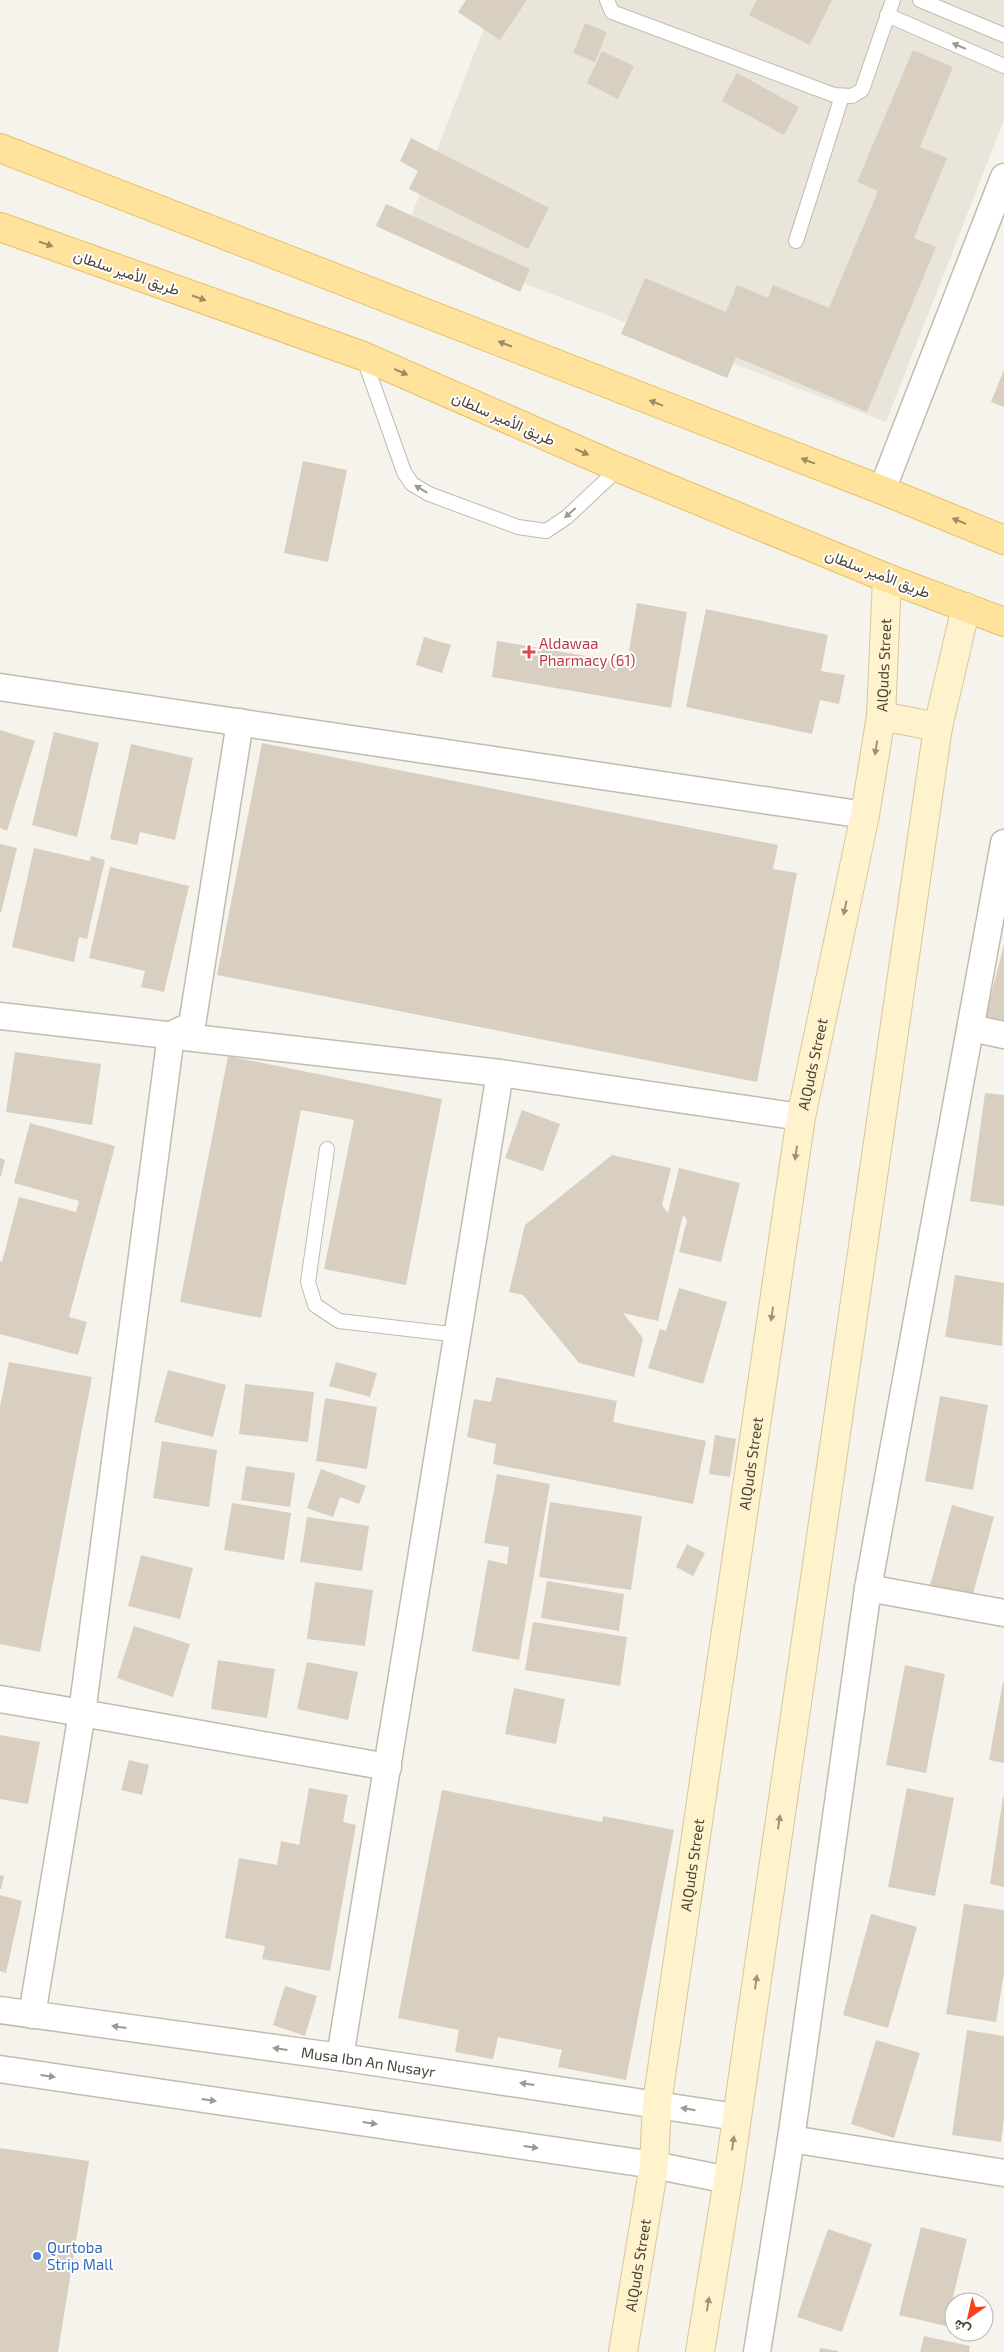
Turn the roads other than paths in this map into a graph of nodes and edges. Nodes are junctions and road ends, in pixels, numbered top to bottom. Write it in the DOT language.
graph roads {
  1 [pos="607,0"];
  2 [pos="893,0"];
  3 [pos="920,0"];
  4 [pos="887,15"];
  5 [pos="1004,34"];
  6 [pos="1004,66"];
  7 [pos="842,96"];
  8 [pos="0,148"];
  9 [pos="1004,177"];
  10 [pos="0,227"];
  11 [pos="796,241"];
  12 [pos="363,356"];
  13 [pos="619,468"];
  14 [pos="882,490"];
  15 [pos="1004,540"];
  16 [pos="887,578"];
  17 [pos="966,607"];
  18 [pos="1004,622"];
  19 [pos="0,687"];
  20 [pos="881,716"];
  21 [pos="240,722"];
  22 [pos="938,727"];
  23 [pos="865,815"];
  24 [pos="1004,844"];
  25 [pos="0,1016"];
  26 [pos="970,1028"];
  27 [pos="1004,1035"];
  28 [pos="172,1036"];
  29 [pos="500,1073"];
  30 [pos="801,1117"];
  31 [pos="327,1149"];
  32 [pos="459,1334"];
  33 [pos="868,1588"];
  34 [pos="1004,1613"];
  35 [pos="0,1699"];
  36 [pos="82,1713"];
  37 [pos="388,1767"];
  38 [pos="0,2010"];
  39 [pos="32,2015"];
  40 [pos="340,2057"];
  41 [pos="0,2069"];
  42 [pos="657,2103"];
  43 [pos="736,2117"];
  44 [pos="790,2139"];
  45 [pos="654,2165"];
  46 [pos="1004,2173"];
  47 [pos="728,2180"];
  48 [pos="623,2352"];
  49 [pos="700,2352"];
  50 [pos="757,2352"];
  1 -- 7 [label="lane"];
  2 -- 4 [label="lane"];
  3 -- 5 [label="lane"];
  6 -- 4 [label="lane, one-way"];
  4 -- 7 [label="lane"];
  7 -- 11 [label="lane"];
  14 -- 8 [label="main road, one-way"];
  9 -- 14 [label="street"];
  10 -- 12 [label="main road, طريق الأمير سلطان, one-way"];
  12 -- 13 [label="main road, طريق الأمير سلطان, one-way"];
  13 -- 12 [label="lane, one-way"];
  13 -- 16 [label="main road, طريق الأمير سلطان"];
  15 -- 14 [label="main road, one-way"];
  16 -- 17 [label="main road, طريق الأمير سلطان"];
  16 -- 20 [label="street, AlQuds Street"];
  17 -- 18 [label="main road, طريق الأمير سلطان"];
  17 -- 22 [label="street"];
  19 -- 21 [label="street"];
  20 -- 22 [label="street"];
  20 -- 23 [label="street, AlQuds Street, one-way"];
  21 -- 23 [label="street"];
  21 -- 28 [label="street"];
  43 -- 22 [label="street, one-way"];
  23 -- 30 [label="street, AlQuds Street, one-way"];
  24 -- 26 [label="street"];
  25 -- 28 [label="street"];
  26 -- 27 [label="street"];
  26 -- 33 [label="street"];
  28 -- 29 [label="street"];
  28 -- 36 [label="street"];
  29 -- 30 [label="street"];
  29 -- 32 [label="street"];
  30 -- 42 [label="street, AlQuds Street, one-way"];
  31 -- 32 [label="lane"];
  32 -- 37 [label="street"];
  33 -- 34 [label="street"];
  33 -- 44 [label="street"];
  35 -- 36 [label="street"];
  36 -- 37 [label="street"];
  36 -- 39 [label="street"];
  37 -- 40 [label="street"];
  38 -- 39 [label="street, Musa Ibn An Nusayr"];
  40 -- 39 [label="street, Musa Ibn An Nusayr, one-way"];
  42 -- 40 [label="street, Musa Ibn An Nusayr, one-way"];
  41 -- 45 [label="street, one-way"];
  43 -- 42 [label="street, Musa Ibn An Nusayr, one-way"];
  42 -- 45 [label="street, AlQuds Street"];
  47 -- 43 [label="street, one-way"];
  44 -- 46 [label="street"];
  44 -- 50 [label="street"];
  45 -- 47 [label="street"];
  45 -- 48 [label="street, AlQuds Street"];
  49 -- 47 [label="street, one-way"];
}
